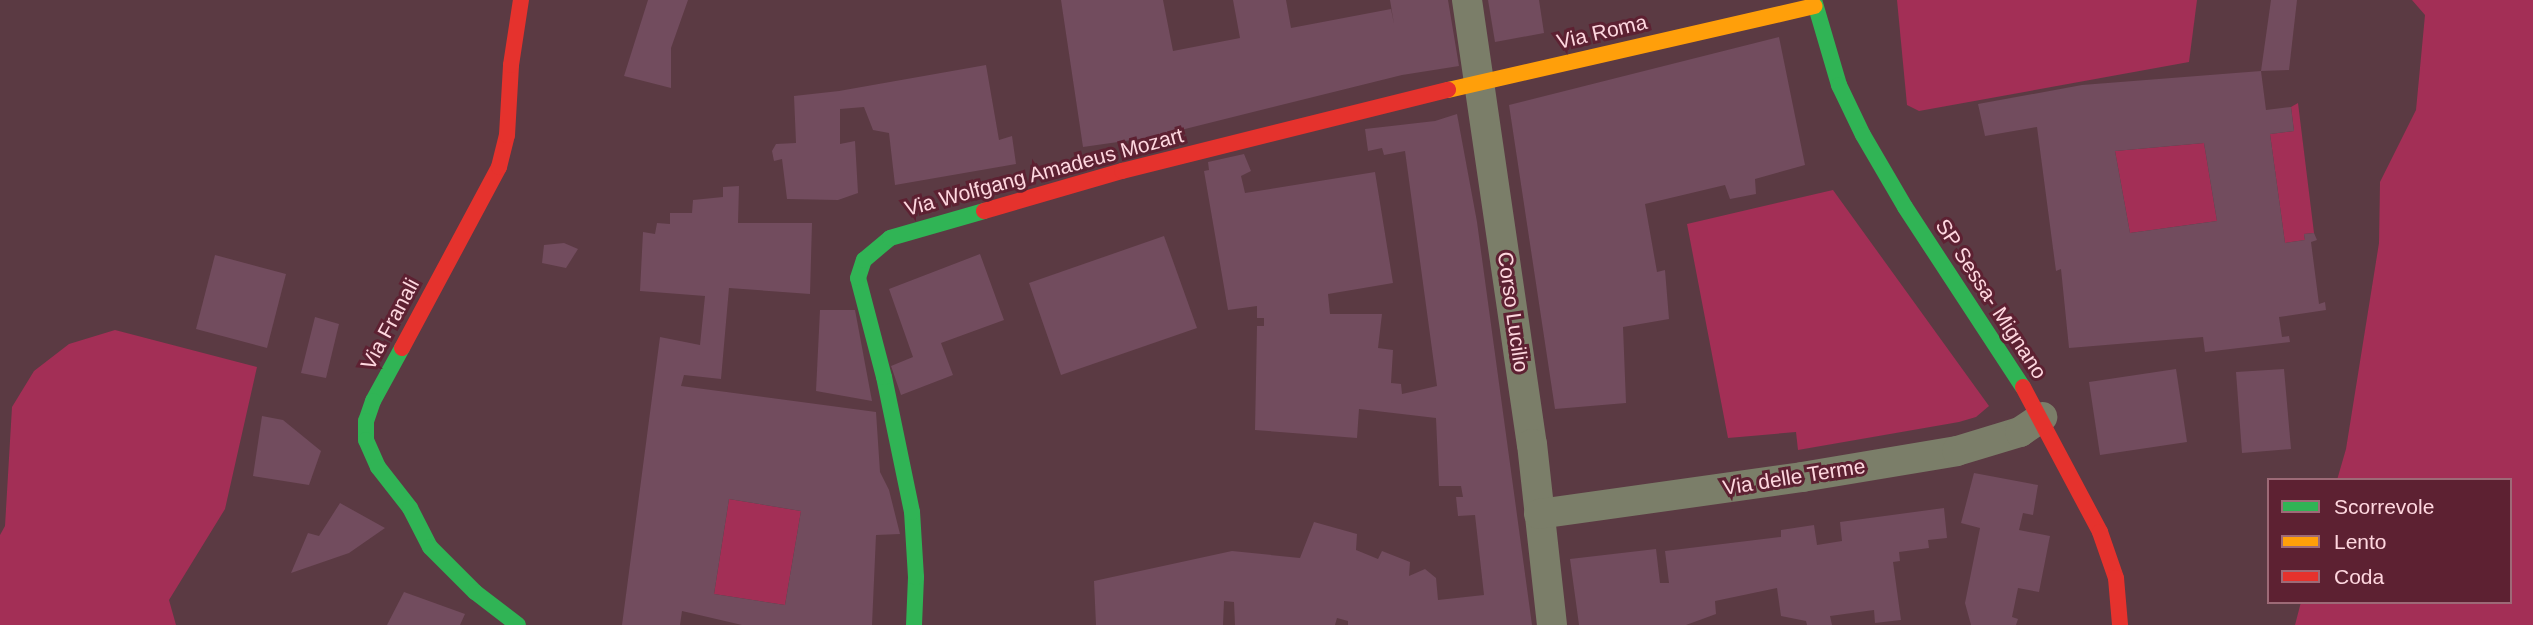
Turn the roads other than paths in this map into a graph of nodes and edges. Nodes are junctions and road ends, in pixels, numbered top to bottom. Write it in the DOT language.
graph roads {
  1 [pos="522,0"];
  2 [pos="1467,0"];
  3 [pos="1814,3"];
  4 [pos="1481,81"];
  5 [pos="2042,417"];
  6 [pos="1539,514"];
  7 [pos="518,625"];
  8 [pos="914,625"];
  9 [pos="1552,625"];
  10 [pos="2120,625"];
  1 -- 7 [label="street, Via Franali"];
  2 -- 4 [label="street, Corso Lucilio"];
  3 -- 4 [label="street, Via Roma"];
  3 -- 5 [label="street, SP Sessa- Mignano"];
  4 -- 6 [label="street, Corso Lucilio"];
  4 -- 8 [label="street, Via Wolfgang Amadeus Mozart"];
  5 -- 6 [label="street, Via delle Terme"];
  5 -- 10 [label="street, SP Sessa- Mignano"];
  6 -- 9 [label="street, Corso Lucilio"];
}
